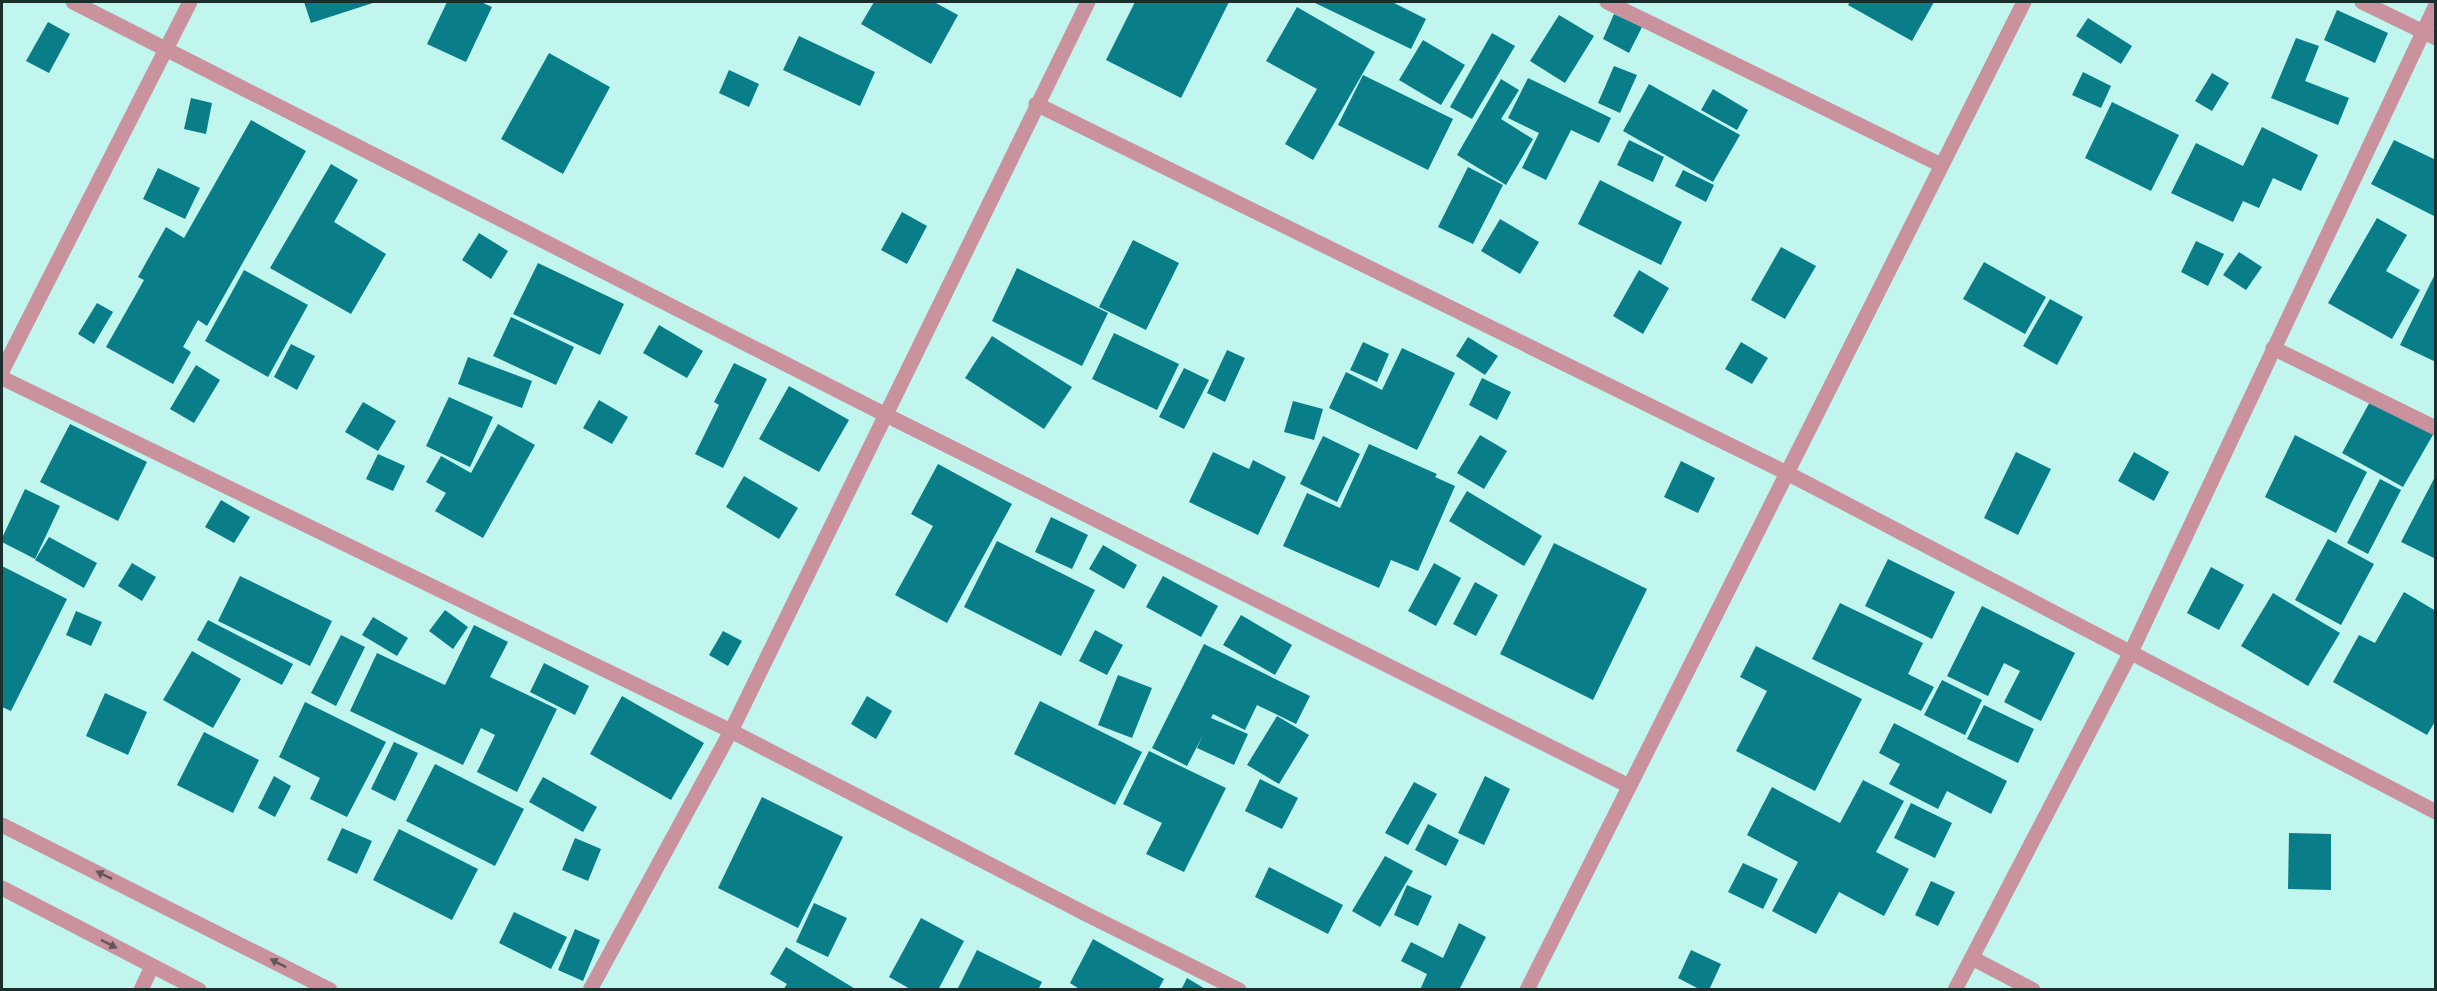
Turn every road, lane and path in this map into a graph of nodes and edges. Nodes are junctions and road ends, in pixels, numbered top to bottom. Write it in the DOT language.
graph roads {
  1 [pos="72,2"];
  2 [pos="189,2"];
  3 [pos="1088,2"];
  4 [pos="1607,2"];
  5 [pos="2024,2"];
  6 [pos="2361,2"];
  7 [pos="2436,5"];
  8 [pos="2429,35"];
  9 [pos="166,47"];
  10 [pos="1036,104"];
  11 [pos="1941,165"];
  12 [pos="2273,348"];
  13 [pos="2,371"];
  14 [pos="2,378"];
  15 [pos="885,414"];
  16 [pos="2436,428"];
  17 [pos="1787,473"];
  18 [pos="2131,652"];
  19 [pos="731,731"];
  20 [pos="1629,786"];
  21 [pos="2436,812"];
  22 [pos="2,825"];
  23 [pos="2,888"];
  24 [pos="1972,958"];
  25 [pos="152,966"];
  26 [pos="141,990"];
  27 [pos="199,990"];
  28 [pos="330,990"];
  29 [pos="590,990"];
  30 [pos="1239,990"];
  31 [pos="1527,990"];
  32 [pos="1955,990"];
  33 [pos="2033,990"];
  1 -- 9 [label="street"];
  2 -- 9 [label="street"];
  3 -- 10 [label="street"];
  4 -- 11 [label="street"];
  5 -- 11 [label="street"];
  6 -- 8 [label="street"];
  7 -- 8 [label="street"];
  8 -- 12 [label="street"];
  9 -- 13 [label="street"];
  9 -- 15 [label="street"];
  10 -- 15 [label="street"];
  10 -- 17 [label="street"];
  11 -- 17 [label="street"];
  12 -- 16 [label="street"];
  12 -- 18 [label="street"];
  14 -- 19 [label="street"];
  15 -- 19 [label="street"];
  15 -- 20 [label="street"];
  17 -- 18 [label="street"];
  17 -- 20 [label="street"];
  18 -- 21 [label="street"];
  18 -- 24 [label="street"];
  19 -- 29 [label="street"];
  19 -- 30 [label="street"];
  20 -- 31 [label="street"];
  28 -- 22 [label="street, one-way"];
  23 -- 25 [label="street, one-way"];
  24 -- 32 [label="street"];
  24 -- 33 [label="street"];
  25 -- 26 [label="street"];
  25 -- 27 [label="street"];
}
